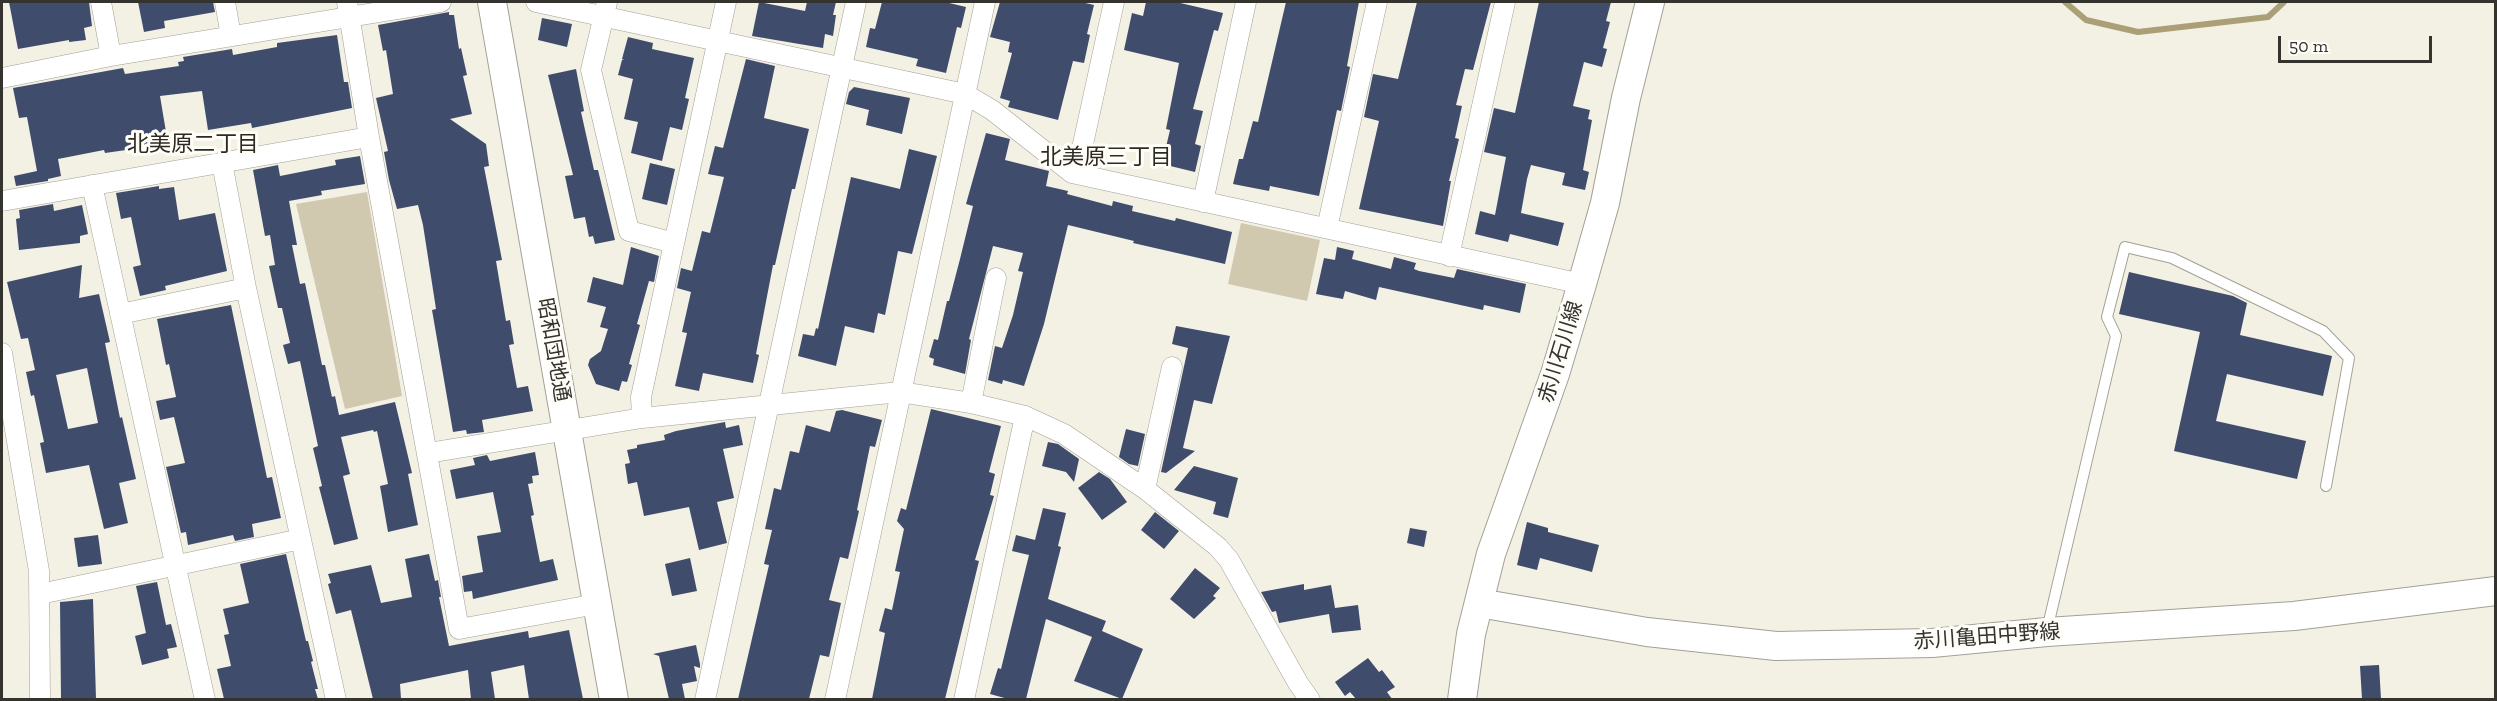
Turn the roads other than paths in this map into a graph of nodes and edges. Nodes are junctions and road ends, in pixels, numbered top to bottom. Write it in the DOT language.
graph roads {
  1 [pos="101,2"];
  2 [pos="225,2"];
  3 [pos="441,2"];
  4 [pos="492,2"];
  5 [pos="536,2"];
  6 [pos="726,2"];
  7 [pos="856,2"];
  8 [pos="985,2"];
  9 [pos="1114,2"];
  10 [pos="1246,2"];
  11 [pos="1377,2"];
  12 [pos="1504,2"];
  13 [pos="1650,2"];
  14 [pos="605,8"];
  15 [pos="348,10"];
  16 [pos="231,36"];
  17 [pos="717,40"];
  18 [pos="111,56"];
  19 [pos="841,68"];
  20 [pos="2,78"];
  21 [pos="965,94"];
  22 [pos="369,137"];
  23 [pos="222,163"];
  24 [pos="1072,172"];
  25 [pos="92,185"];
  26 [pos="2,201"];
  27 [pos="1203,202"];
  28 [pos="1327,228"];
  29 [pos="674,243"];
  30 [pos="1449,256"];
  31 [pos="996,278"];
  32 [pos="1582,284"];
  33 [pos="246,288"];
  34 [pos="120,314"];
  35 [pos="2,353"];
  36 [pos="1172,367"];
  37 [pos="5,389"];
  38 [pos="900,392"];
  39 [pos="971,403"];
  40 [pos="769,405"];
  41 [pos="1025,416"];
  42 [pos="642,418"];
  43 [pos="566,429"];
  44 [pos="428,453"];
  45 [pos="2326,486"];
  46 [pos="1145,489"];
  47 [pos="301,539"];
  48 [pos="175,566"];
  49 [pos="2496,591"];
  50 [pos="40,594"];
  51 [pos="1479,603"];
  52 [pos="597,604"];
  53 [pos="2047,632"];
  54 [pos="40,699"];
  55 [pos="205,699"];
  56 [pos="336,699"];
  57 [pos="614,699"];
  58 [pos="705,699"];
  59 [pos="835,699"];
  60 [pos="964,699"];
  61 [pos="1310,699"];
  62 [pos="1462,699"];
  1 -- 18 [label="street"];
  2 -- 16 [label="street"];
  3 -- 15 [label="street"];
  4 -- 43 [label="street, 昭和団地通"];
  5 -- 14 [label="street"];
  6 -- 17 [label="street"];
  7 -- 19 [label="street"];
  8 -- 21 [label="street"];
  9 -- 24 [label="street"];
  10 -- 27 [label="street"];
  11 -- 28 [label="street"];
  12 -- 30 [label="street"];
  13 -- 32 [label="street, 赤川石川線"];
  14 -- 17 [label="street"];
  14 -- 29 [label="street"];
  15 -- 16 [label="street"];
  15 -- 22 [label="street"];
  16 -- 18 [label="street"];
  17 -- 19 [label="street"];
  17 -- 29 [label="street"];
  18 -- 20 [label="street"];
  19 -- 21 [label="street"];
  19 -- 40 [label="street"];
  21 -- 24 [label="street"];
  21 -- 38 [label="street"];
  22 -- 23 [label="street"];
  22 -- 44 [label="street"];
  23 -- 25 [label="street"];
  23 -- 33 [label="street"];
  24 -- 27 [label="street"];
  25 -- 26 [label="street"];
  25 -- 34 [label="street"];
  27 -- 28 [label="street"];
  28 -- 30 [label="street"];
  29 -- 42 [label="street"];
  30 -- 32 [label="street"];
  31 -- 39 [label="street"];
  32 -- 51 [label="street, 赤川石川線"];
  33 -- 34 [label="street"];
  33 -- 47 [label="street"];
  34 -- 48 [label="street"];
  35 -- 37 [label="street"];
  36 -- 46 [label="street"];
  37 -- 50 [label="street"];
  38 -- 39 [label="street"];
  38 -- 40 [label="street"];
  38 -- 59 [label="street"];
  39 -- 41 [label="street"];
  40 -- 42 [label="street"];
  40 -- 58 [label="street"];
  41 -- 46 [label="street"];
  41 -- 60 [label="street"];
  42 -- 43 [label="street"];
  43 -- 44 [label="street"];
  43 -- 52 [label="street, 昭和団地通"];
  44 -- 52 [label="street"];
  45 -- 53 [label="lane"];
  46 -- 61 [label="street"];
  47 -- 48 [label="street"];
  47 -- 56 [label="street"];
  48 -- 50 [label="street"];
  48 -- 55 [label="street"];
  49 -- 53 [label="street, 赤川亀田中野線"];
  50 -- 54 [label="street"];
  51 -- 53 [label="street, 赤川亀田中野線"];
  51 -- 62 [label="street, 赤川石川線"];
  52 -- 57 [label="street, 昭和団地通"];
}
